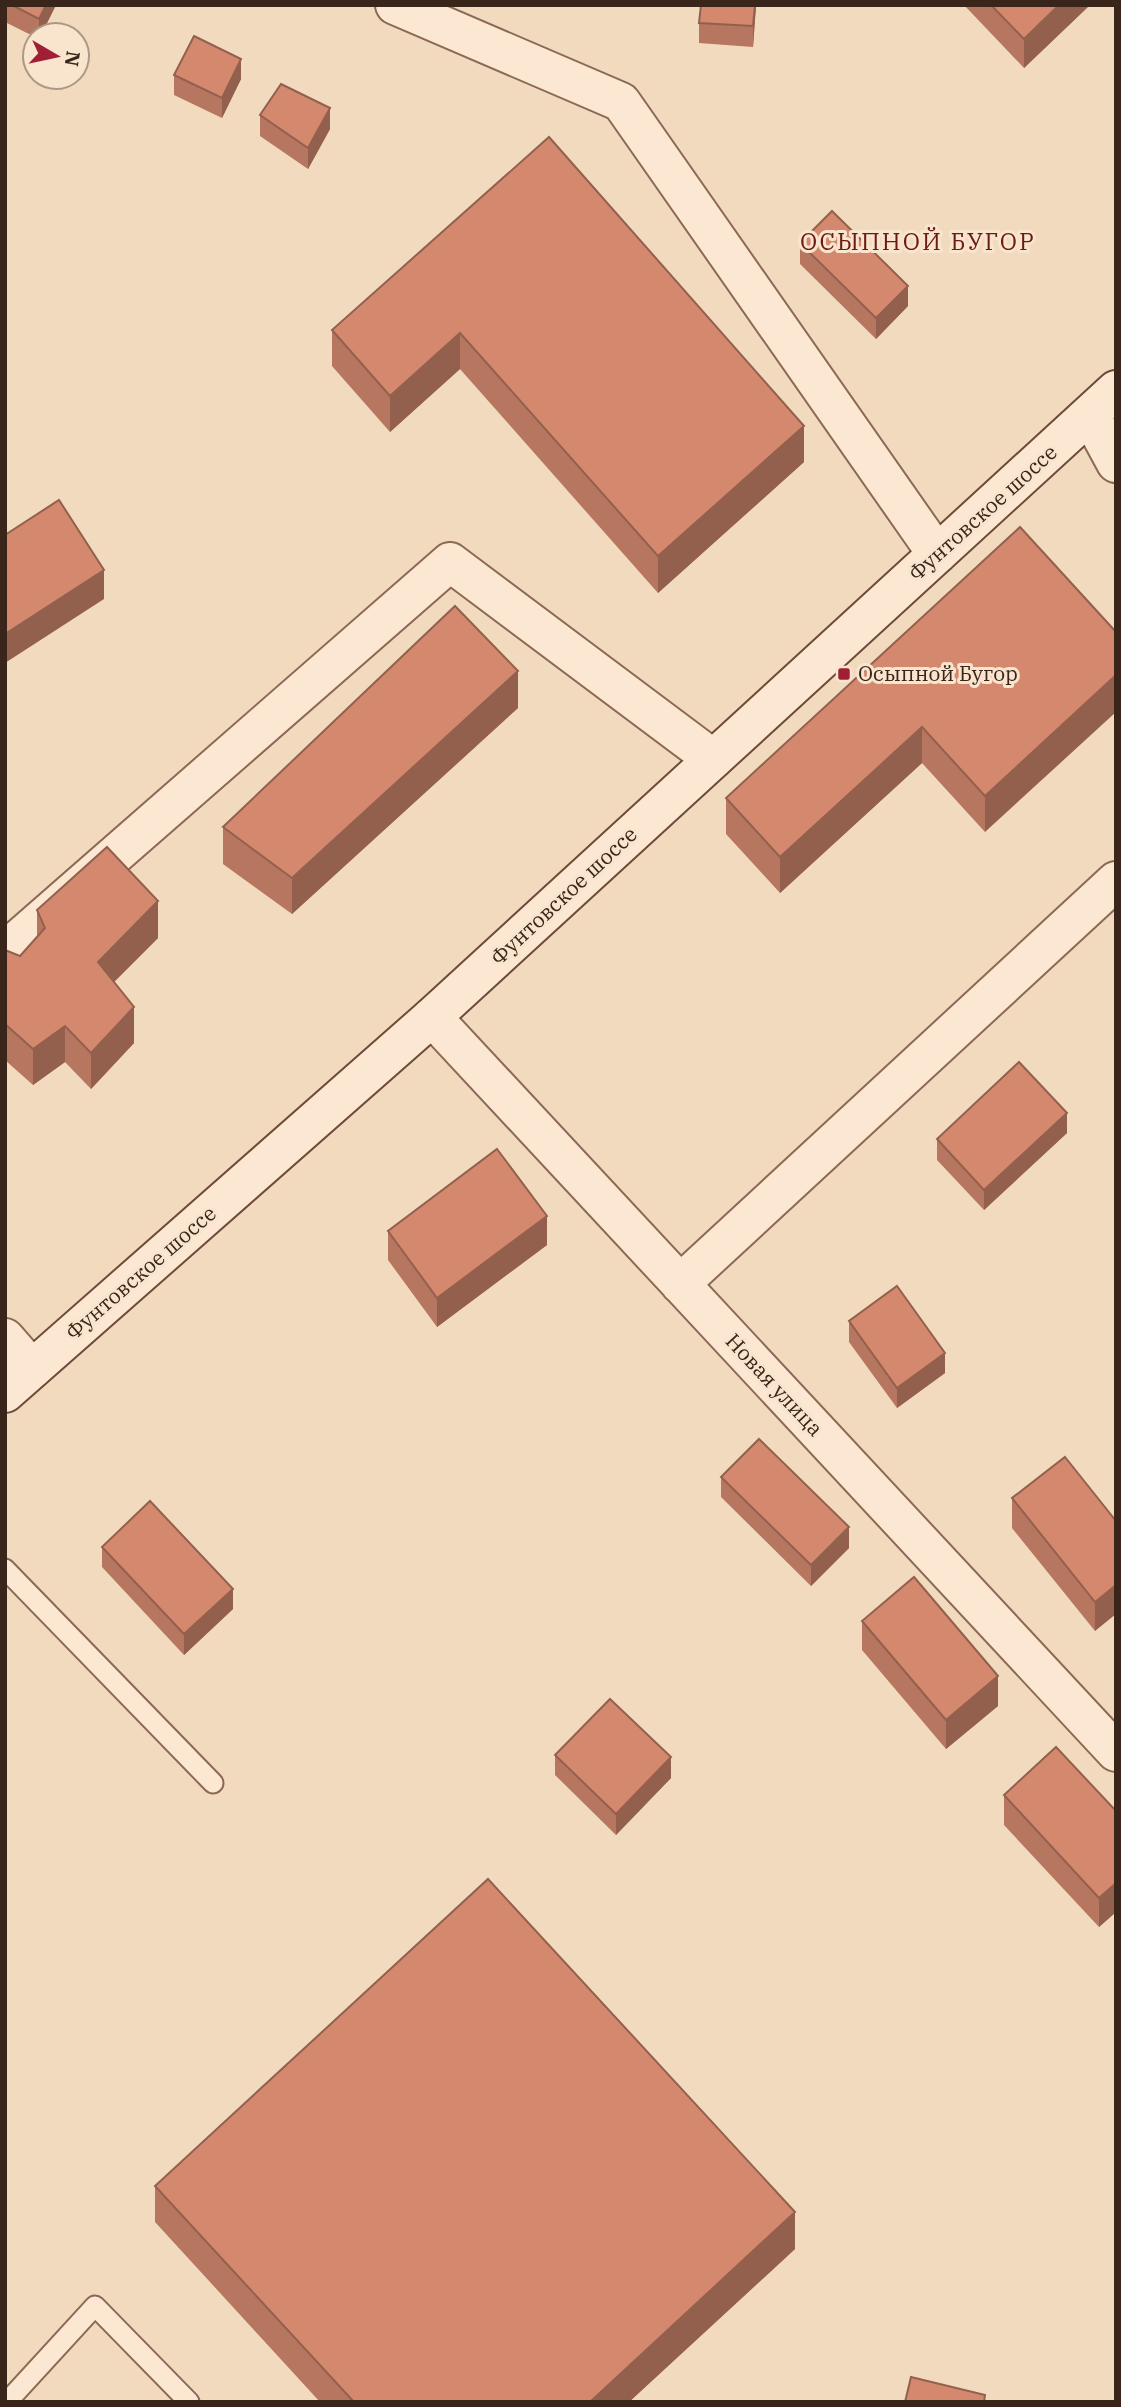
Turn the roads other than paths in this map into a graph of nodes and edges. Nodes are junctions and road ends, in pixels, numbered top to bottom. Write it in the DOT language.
graph roads {
  1 [pos="396,5"];
  2 [pos="1103,403"];
  3 [pos="1116,463"];
  4 [pos="936,554"];
  5 [pos="713,759"];
  6 [pos="1116,881"];
  7 [pos="5,951"];
  8 [pos="432,1017"];
  9 [pos="680,1284"];
  10 [pos="5,1338"];
  11 [pos="19,1381"];
  12 [pos="5,1569"];
  13 [pos="1116,1752"];
  14 [pos="213,1783"];
  15 [pos="7,2402"];
  16 [pos="189,2402"];
  1 -- 4 [label="street"];
  2 -- 3 [label="street"];
  2 -- 4 [label="street, Фунтовское шоссе"];
  4 -- 5 [label="street, Фунтовское шоссе"];
  5 -- 7 [label="street"];
  5 -- 8 [label="street, Фунтовское шоссе"];
  6 -- 9 [label="street"];
  8 -- 9 [label="street, Новая улица"];
  8 -- 11 [label="street, Фунтовское шоссе"];
  9 -- 13 [label="street, Новая улица"];
  10 -- 11 [label="street"];
  12 -- 14 [label="lane"];
  15 -- 16 [label="lane"];
}
